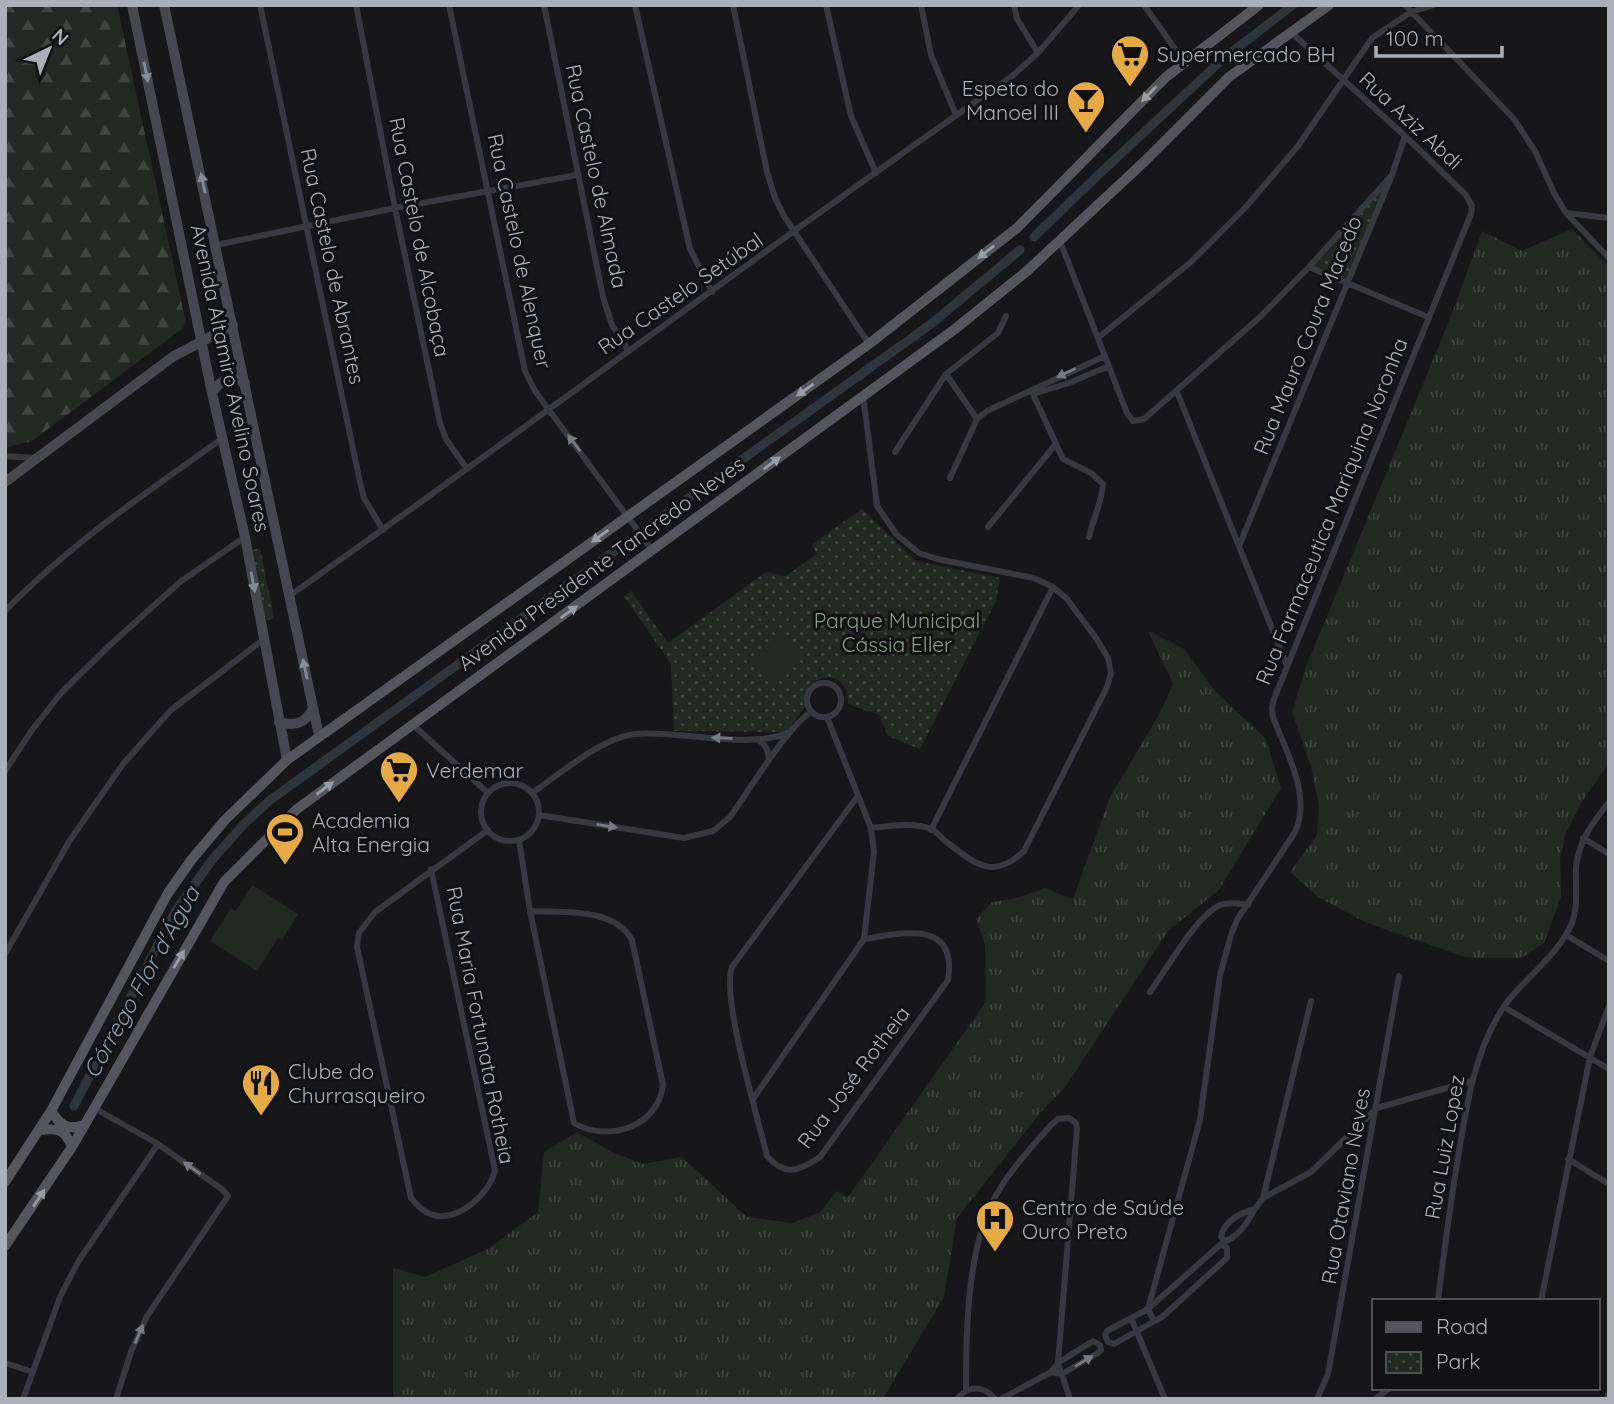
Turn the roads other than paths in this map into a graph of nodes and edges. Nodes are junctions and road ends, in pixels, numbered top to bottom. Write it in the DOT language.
graph roads {
  1 [pos="132,5"];
  2 [pos="164,5"];
  3 [pos="260,5"];
  4 [pos="356,5"];
  5 [pos="449,5"];
  6 [pos="544,5"];
  7 [pos="635,5"];
  8 [pos="733,5"];
  9 [pos="826,5"];
  10 [pos="921,5"];
  11 [pos="1014,5"];
  12 [pos="1079,5"];
  13 [pos="1144,5"];
  14 [pos="1259,5"];
  15 [pos="1329,5"];
  16 [pos="1405,5"];
  17 [pos="1434,5"];
  18 [pos="1411,12"];
  19 [pos="1292,33"];
  20 [pos="1038,53"];
  21 [pos="1185,63"];
  22 [pos="1343,81"];
  23 [pos="956,115"];
  24 [pos="1405,136"];
  25 [pos="876,173"];
  26 [pos="577,174"];
  27 [pos="1392,175"];
  28 [pos="488,191"];
  29 [pos="1472,206"];
  30 [pos="395,208"];
  31 [pos="1566,213"];
  32 [pos="1609,218"];
  33 [pos="307,227"];
  34 [pos="795,233"];
  35 [pos="1060,241"];
  36 [pos="216,245"];
  37 [pos="1609,258"];
  38 [pos="1309,267"];
  39 [pos="1348,282"];
  40 [pos="712,292"];
  41 [pos="1006,316"];
  42 [pos="1428,317"];
  43 [pos="233,325"];
  44 [pos="1099,337"];
  45 [pos="203,341"];
  46 [pos="869,344"];
  47 [pos="628,350"];
  48 [pos="1105,356"];
  49 [pos="1109,366"];
  50 [pos="946,374"];
  51 [pos="245,383"];
  52 [pos="1177,392"];
  53 [pos="212,393"];
  54 [pos="1031,393"];
  55 [pos="863,396"];
  56 [pos="549,410"];
  57 [pos="976,419"];
  58 [pos="223,438"];
  59 [pos="1055,445"];
  60 [pos="895,452"];
  61 [pos="5,456"];
  62 [pos="35,458"];
  63 [pos="467,469"];
  64 [pos="950,478"];
  65 [pos="5,482"];
  66 [pos="628,515"];
  67 [pos="988,527"];
  68 [pos="383,530"];
  69 [pos="245,537"];
  70 [pos="1089,537"];
  71 [pos="1239,546"];
  72 [pos="654,551"];
  73 [pos="1052,587"];
  74 [pos="289,596"];
  75 [pos="5,611"];
  76 [pos="264,639"];
  77 [pos="1287,666"];
  78 [pos="313,709"];
  79 [pos="812,712"];
  80 [pos="827,717"];
  81 [pos="279,722"];
  82 [pos="411,724"];
  83 [pos="789,733"];
  84 [pos="320,736"];
  85 [pos="757,739"];
  86 [pos="287,760"];
  87 [pos="769,762"];
  88 [pos="5,771"];
  89 [pos="488,793"];
  90 [pos="532,793"];
  91 [pos="857,797"];
  92 [pos="1609,802"];
  93 [pos="539,815"];
  94 [pos="871,828"];
  95 [pos="488,830"];
  96 [pos="932,830"];
  97 [pos="1583,838"];
  98 [pos="519,840"];
  99 [pos="1609,854"];
  100 [pos="431,869"];
  101 [pos="1248,905"];
  102 [pos="530,911"];
  103 [pos="1566,935"];
  104 [pos="864,939"];
  105 [pos="5,954"];
  106 [pos="1609,961"];
  107 [pos="1399,976"];
  108 [pos="1150,992"];
  109 [pos="1311,1001"];
  110 [pos="1609,1006"];
  111 [pos="1504,1007"];
  112 [pos="1590,1057"];
  113 [pos="1609,1069"];
  114 [pos="1471,1081"];
  115 [pos="753,1099"];
  116 [pos="94,1108"];
  117 [pos="1377,1108"];
  118 [pos="51,1111"];
  119 [pos="84,1125"];
  120 [pos="40,1130"];
  121 [pos="158,1144"];
  122 [pos="72,1147"];
  123 [pos="1568,1160"];
  124 [pos="5,1182"];
  125 [pos="1609,1184"];
  126 [pos="1263,1198"];
  127 [pos="1255,1209"];
  128 [pos="5,1246"];
  129 [pos="1437,1299"];
  130 [pos="1541,1299"];
  131 [pos="1148,1309"];
  132 [pos="1131,1318"];
  133 [pos="1154,1321"];
  134 [pos="1138,1331"];
  135 [pos="5,1363"];
  136 [pos="1058,1363"];
  137 [pos="1051,1371"];
  138 [pos="33,1372"];
  139 [pos="1062,1374"];
  140 [pos="966,1390"];
  141 [pos="1609,1394"];
  142 [pos="23,1399"];
  143 [pos="116,1399"];
  144 [pos="957,1399"];
  145 [pos="995,1399"];
  146 [pos="1001,1399"];
  147 [pos="1070,1399"];
  148 [pos="1165,1399"];
  149 [pos="1317,1399"];
  150 [pos="1606,1399"];
  1 -- 45 [label="street, Avenida Altamiro Avelino Soares, one-way"];
  36 -- 2 [label="street, Avenida Altamiro Avelino Soares, one-way"];
  3 -- 33 [label="street, Rua Castelo de Abrantes"];
  4 -- 30 [label="street, Rua Castelo de Alcobaça"];
  5 -- 28 [label="street, Rua Castelo de Alenquer"];
  6 -- 26 [label="street, Rua Castelo de Almada"];
  7 -- 40 [label="street"];
  8 -- 34 [label="street"];
  9 -- 25 [label="street"];
  10 -- 23 [label="street"];
  11 -- 20 [label="street"];
  12 -- 20 [label="street, Rua Castelo Setúbal"];
  13 -- 21 [label="street"];
  14 -- 21 [label="main road, Avenida Presidente Tancredo Neves"];
  15 -- 19 [label="main road, Avenida Presidente Tancredo Neves"];
  16 -- 18 [label="street"];
  17 -- 18 [label="street"];
  18 -- 22 [label="street"];
  18 -- 31 [label="street"];
  19 -- 22 [label="street, Rua Aziz Abdi"];
  19 -- 35 [label="main road, Avenida Presidente Tancredo Neves"];
  20 -- 23 [label="street, Rua Castelo Setúbal"];
  21 -- 46 [label="main road, Avenida Presidente Tancredo Neves, one-way"];
  22 -- 24 [label="street, Rua Aziz Abdi"];
  22 -- 44 [label="street"];
  23 -- 25 [label="street, Rua Castelo Setúbal"];
  24 -- 27 [label="street, Rua Mauro Coura Macedo"];
  24 -- 29 [label="street, Rua Aziz Abdi"];
  25 -- 34 [label="street, Rua Castelo Setúbal"];
  26 -- 28 [label="street"];
  26 -- 47 [label="street, Rua Castelo de Almada"];
  27 -- 38 [label="street"];
  27 -- 39 [label="street, Rua Mauro Coura Macedo"];
  28 -- 30 [label="street"];
  28 -- 56 [label="street, Rua Castelo de Alenquer"];
  29 -- 42 [label="street, Rua Farmaceutica Mariquina Noronha"];
  30 -- 33 [label="street"];
  30 -- 63 [label="street, Rua Castelo de Alcobaça"];
  31 -- 32 [label="street"];
  31 -- 37 [label="street"];
  33 -- 36 [label="street"];
  33 -- 68 [label="street, Rua Castelo de Abrantes"];
  34 -- 40 [label="street, Rua Castelo Setúbal"];
  34 -- 46 [label="street"];
  35 -- 44 [label="street"];
  35 -- 55 [label="main road, Avenida Presidente Tancredo Neves"];
  36 -- 43 [label="street, Avenida Altamiro Avelino Soares"];
  38 -- 39 [label="street"];
  38 -- 52 [label="street"];
  39 -- 42 [label="street"];
  39 -- 71 [label="street, Rua Mauro Coura Macedo"];
  40 -- 47 [label="street, Rua Castelo Setúbal"];
  41 -- 50 [label="street"];
  42 -- 77 [label="street, Rua Farmaceutica Mariquina Noronha"];
  43 -- 45 [label="street"];
  43 -- 51 [label="street, Avenida Altamiro Avelino Soares"];
  44 -- 48 [label="street"];
  45 -- 53 [label="street, Avenida Altamiro Avelino Soares"];
  45 -- 62 [label="street"];
  46 -- 66 [label="main road, Avenida Presidente Tancredo Neves, one-way"];
  47 -- 56 [label="street, Rua Castelo Setúbal"];
  48 -- 49 [label="street"];
  48 -- 54 [label="street, one-way"];
  49 -- 52 [label="street"];
  49 -- 54 [label="street"];
  50 -- 57 [label="street"];
  50 -- 60 [label="street"];
  51 -- 53 [label="street"];
  51 -- 74 [label="street, Avenida Altamiro Avelino Soares"];
  52 -- 71 [label="street"];
  53 -- 58 [label="street, Avenida Altamiro Avelino Soares"];
  54 -- 57 [label="street"];
  54 -- 59 [label="street"];
  72 -- 55 [label="main road, Avenida Presidente Tancredo Neves, one-way"];
  55 -- 73 [label="street"];
  56 -- 63 [label="street, Rua Castelo Setúbal"];
  66 -- 56 [label="street, Rua Castelo de Alenquer, one-way"];
  57 -- 64 [label="street"];
  58 -- 69 [label="street, Avenida Altamiro Avelino Soares"];
  58 -- 75 [label="street"];
  59 -- 67 [label="street"];
  59 -- 70 [label="street"];
  61 -- 62 [label="street"];
  62 -- 65 [label="street"];
  63 -- 68 [label="street, Rua Castelo Setúbal"];
  66 -- 72 [label="street, Rua Castelo de Alenquer"];
  66 -- 84 [label="main road, Avenida Presidente Tancredo Neves, one-way"];
  68 -- 74 [label="street, Rua Castelo Setúbal"];
  69 -- 76 [label="street, Avenida Altamiro Avelino Soares, one-way"];
  69 -- 88 [label="street"];
  71 -- 77 [label="street"];
  82 -- 72 [label="main road, Avenida Presidente Tancredo Neves, one-way"];
  73 -- 96 [label="street"];
  73 -- 96 [label="street"];
  78 -- 74 [label="street, Avenida Altamiro Avelino Soares, one-way"];
  76 -- 81 [label="street, Avenida Altamiro Avelino Soares"];
  76 -- 105 [label="street"];
  77 -- 101 [label="street, Rua Farmaceutica Mariquina Noronha"];
  78 -- 81 [label="street"];
  78 -- 84 [label="street, Avenida Altamiro Avelino Soares"];
  79 -- 80 [label="street"];
  79 -- 80 [label="street"];
  79 -- 83 [label="street"];
  80 -- 91 [label="street"];
  81 -- 86 [label="street, Avenida Altamiro Avelino Soares"];
  82 -- 89 [label="street"];
  116 -- 82 [label="main road, Avenida Presidente Tancredo Neves, one-way"];
  83 -- 85 [label="street"];
  83 -- 87 [label="street"];
  84 -- 86 [label="main road, Avenida Presidente Tancredo Neves"];
  85 -- 87 [label="street"];
  85 -- 90 [label="street, one-way"];
  86 -- 118 [label="main road, Avenida Presidente Tancredo Neves"];
  93 -- 87 [label="street, one-way"];
  89 -- 90 [label="street"];
  89 -- 95 [label="street"];
  90 -- 93 [label="street"];
  91 -- 94 [label="street"];
  91 -- 115 [label="street, Rua José Rotheia"];
  92 -- 97 [label="street"];
  93 -- 98 [label="street"];
  94 -- 96 [label="street"];
  94 -- 104 [label="street"];
  95 -- 98 [label="street"];
  95 -- 100 [label="street, Rua Maria Fortunata Rotheia"];
  97 -- 99 [label="street"];
  97 -- 103 [label="street"];
  98 -- 102 [label="street"];
  100 -- 100 [label="street, Rua Maria Fortunata Rotheia"];
  101 -- 108 [label="street"];
  101 -- 131 [label="street"];
  102 -- 102 [label="street"];
  103 -- 106 [label="street"];
  103 -- 111 [label="street, Rua Luiz Lopez"];
  104 -- 115 [label="street"];
  104 -- 115 [label="street, Rua José Rotheia"];
  107 -- 117 [label="street, Rua Otaviano Neves"];
  109 -- 126 [label="street"];
  110 -- 112 [label="street"];
  111 -- 112 [label="street"];
  111 -- 114 [label="street, Rua Luiz Lopez"];
  112 -- 113 [label="street"];
  112 -- 123 [label="street"];
  114 -- 117 [label="street"];
  114 -- 129 [label="street, Rua Luiz Lopez"];
  116 -- 119 [label="main road, Avenida Presidente Tancredo Neves"];
  116 -- 121 [label="street"];
  117 -- 126 [label="street"];
  117 -- 149 [label="street, Rua Otaviano Neves"];
  118 -- 119 [label="main road"];
  118 -- 120 [label="main road, Avenida Presidente Tancredo Neves"];
  119 -- 122 [label="main road, Avenida Presidente Tancredo Neves"];
  120 -- 122 [label="main road"];
  120 -- 124 [label="main road, Avenida Presidente Tancredo Neves"];
  121 -- 138 [label="street"];
  143 -- 121 [label="street, one-way"];
  128 -- 122 [label="main road, Avenida Presidente Tancredo Neves, one-way"];
  123 -- 125 [label="street"];
  123 -- 130 [label="street"];
  126 -- 127 [label="street"];
  127 -- 127 [label="street"];
  131 -- 132 [label="street"];
  131 -- 133 [label="street"];
  131 -- 133 [label="street"];
  132 -- 134 [label="street"];
  132 -- 134 [label="street"];
  133 -- 134 [label="street"];
  134 -- 148 [label="street"];
  135 -- 138 [label="street"];
  136 -- 137 [label="street"];
  136 -- 139 [label="street"];
  139 -- 136 [label="street, one-way"];
  136 -- 140 [label="street"];
  137 -- 139 [label="street"];
  137 -- 146 [label="street"];
  138 -- 142 [label="street"];
  139 -- 147 [label="street"];
  140 -- 144 [label="street"];
  140 -- 145 [label="street"];
  141 -- 150 [label="street"];
}
